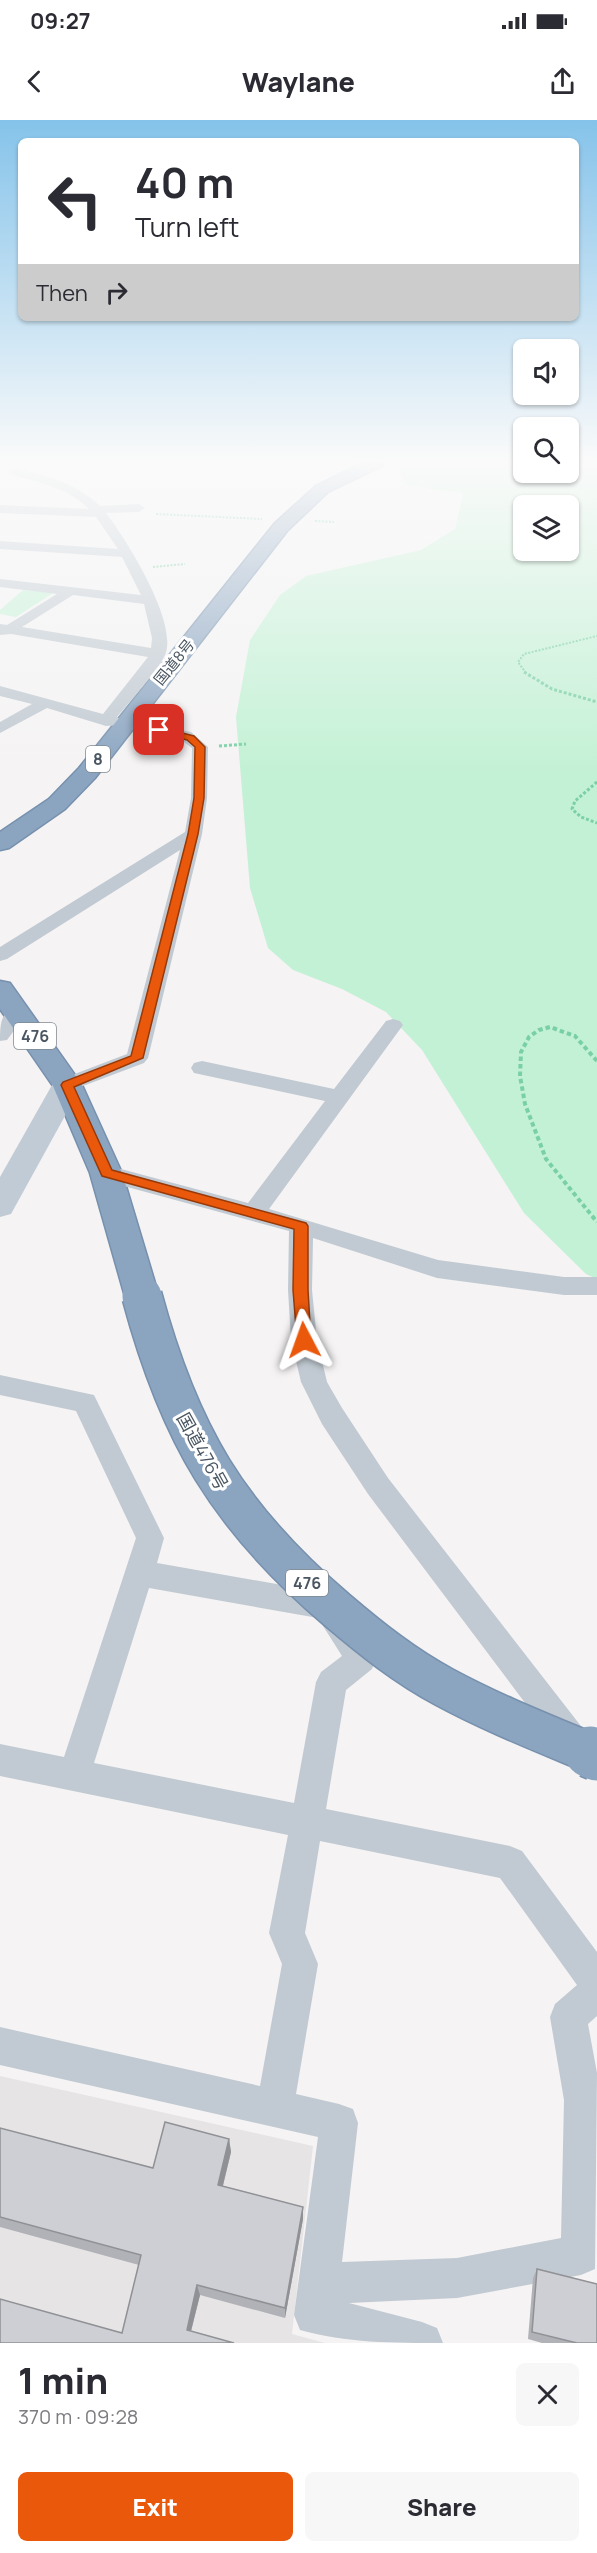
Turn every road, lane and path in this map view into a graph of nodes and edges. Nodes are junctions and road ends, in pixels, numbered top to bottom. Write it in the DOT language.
graph roads {
  1 [pos="164,566"];
  2 [pos="250,566"];
  3 [pos="137,568"];
  4 [pos="0,583"];
  5 [pos="71,591"];
  6 [pos="149,600"];
  7 [pos="3,631"];
  8 [pos="597,636"];
  9 [pos="167,655"];
  10 [pos="0,691"];
  11 [pos="597,702"];
  12 [pos="44,704"];
  13 [pos="157,709"];
  14 [pos="111,721"];
  15 [pos="139,727"];
  16 [pos="0,728"];
  17 [pos="246,744"];
  18 [pos="200,747"];
  19 [pos="597,782"];
  20 [pos="597,823"];
  21 [pos="0,827"];
  22 [pos="193,834"];
  23 [pos="0,843"];
  24 [pos="0,860"];
  25 [pos="0,955"];
  26 [pos="0,989"];
  27 [pos="18,1012"];
  28 [pos="393,1025"];
  29 [pos="0,1035"];
  30 [pos="597,1061"];
  31 [pos="202,1068"];
  32 [pos="67,1085"];
  33 [pos="339,1097"];
  34 [pos="106,1173"];
  35 [pos="0,1206"];
  36 [pos="254,1213"];
  37 [pos="597,1222"];
  38 [pos="301,1226"];
  39 [pos="597,1286"];
  40 [pos="0,1385"];
  41 [pos="139,1573"];
  42 [pos="597,1755"];
  43 [pos="0,1760"];
  44 [pos="597,1773"];
  45 [pos="74,1775"];
  46 [pos="308,1822"];
  47 [pos="597,1982"];
  48 [pos="597,1992"];
  49 [pos="0,2046"];
  50 [pos="590,2101"];
  51 [pos="276,2108"];
  52 [pos="319,2284"];
  53 [pos="422,2343"];
  1 -- 3 [label="path"];
  2 -- 9 [label="highway, 国道8号 / 8"];
  3 -- 6 [label="street"];
  4 -- 5 [label="street"];
  5 -- 6 [label="street"];
  5 -- 7 [label="street"];
  6 -- 9 [label="street"];
  7 -- 9 [label="street"];
  8 -- 11 [label="path"];
  9 -- 14 [label="street"];
  9 -- 23 [label="highway, 国道8号 / 8"];
  10 -- 12 [label="street"];
  12 -- 14 [label="street"];
  12 -- 16 [label="street"];
  13 -- 15 [label="lane"];
  14 -- 21 [label="highway"];
  15 -- 18 [label="street"];
  15 -- 24 [label="highway"];
  17 -- 18 [label="path"];
  18 -- 22 [label="street"];
  19 -- 20 [label="path"];
  22 -- 25 [label="street"];
  22 -- 32 [label="street"];
  26 -- 27 [label="highway, 国道476号 / 476"];
  27 -- 29 [label="street"];
  27 -- 32 [label="highway, 国道476号 / 476"];
  28 -- 33 [label="street"];
  30 -- 37 [label="path"];
  31 -- 33 [label="street"];
  32 -- 34 [label="highway, 国道476号 / 476"];
  32 -- 35 [label="street"];
  33 -- 36 [label="street"];
  34 -- 36 [label="street"];
  34 -- 42 [label="highway, 国道476号 / 476, bridge"];
  36 -- 38 [label="street"];
  38 -- 39 [label="street"];
  38 -- 44 [label="street"];
  40 -- 41 [label="street"];
  41 -- 45 [label="street"];
  41 -- 46 [label="street"];
  43 -- 45 [label="street"];
  45 -- 46 [label="street"];
  46 -- 47 [label="street"];
  46 -- 51 [label="street"];
  48 -- 50 [label="street"];
  49 -- 51 [label="street"];
  50 -- 52 [label="street"];
  51 -- 52 [label="street"];
  52 -- 53 [label="street"];
}
